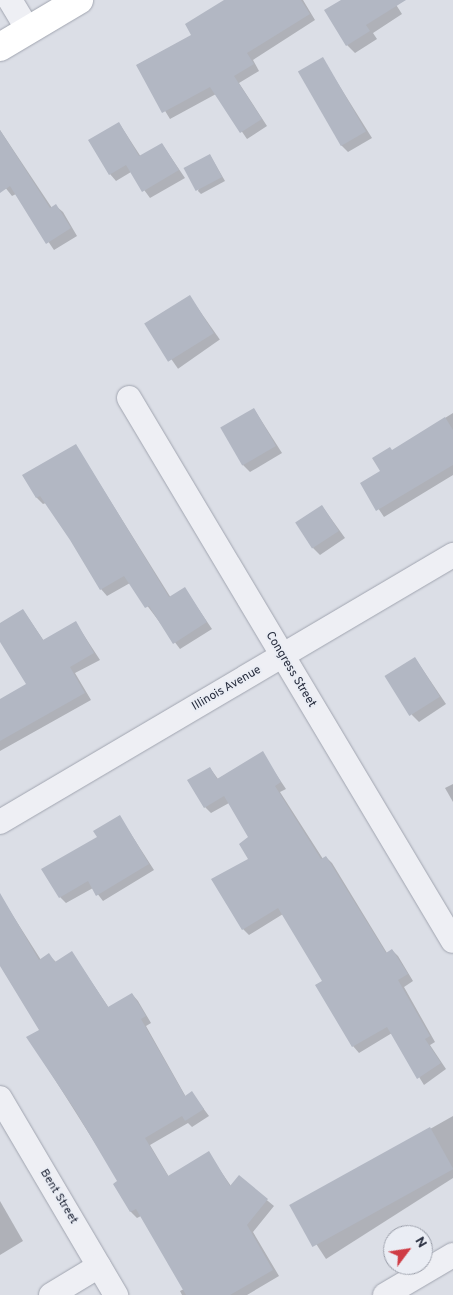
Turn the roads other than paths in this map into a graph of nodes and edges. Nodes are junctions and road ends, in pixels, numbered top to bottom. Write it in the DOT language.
graph roads {
  1 [pos="10,0"];
  2 [pos="79,0"];
  3 [pos="28,30"];
  4 [pos="0,47"];
  5 [pos="128,398"];
  6 [pos="453,555"];
  7 [pos="282,657"];
  8 [pos="0,822"];
  9 [pos="453,941"];
  10 [pos="0,1098"];
  11 [pos="453,1255"];
  12 [pos="99,1266"];
  13 [pos="50,1295"];
  14 [pos="116,1295"];
  15 [pos="385,1295"];
  1 -- 3 [label="street"];
  2 -- 3 [label="main road"];
  3 -- 4 [label="main road"];
  5 -- 7 [label="street, Congress Street"];
  6 -- 7 [label="street, Illinois Avenue"];
  7 -- 8 [label="street, Illinois Avenue"];
  7 -- 9 [label="street, Congress Street"];
  10 -- 12 [label="street, Bent Street"];
  11 -- 15 [label="street"];
  12 -- 13 [label="street"];
  12 -- 14 [label="street, Bent Street"];
}
